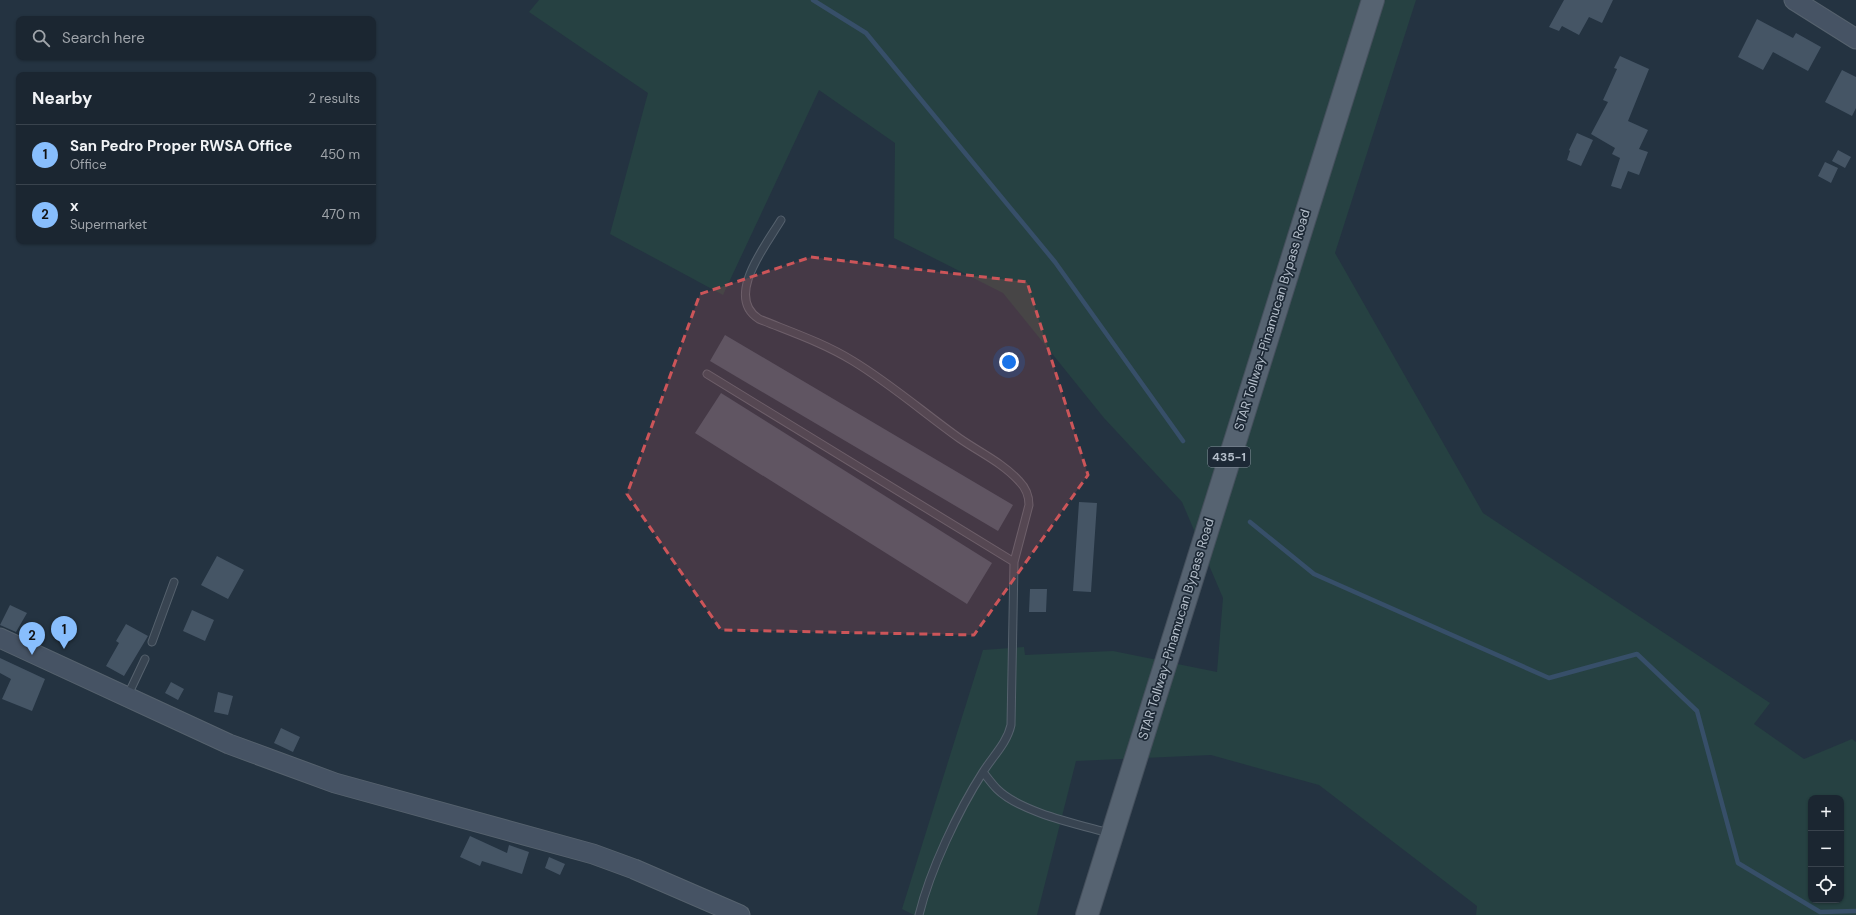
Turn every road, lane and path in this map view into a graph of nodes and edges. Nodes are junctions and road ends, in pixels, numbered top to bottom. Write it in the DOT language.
graph roads {
  1 [pos="1373,0"];
  2 [pos="1794,0"];
  3 [pos="1856,39"];
  4 [pos="781,220"];
  5 [pos="707,374"];
  6 [pos="1014,562"];
  7 [pos="174,582"];
  8 [pos="0,638"];
  9 [pos="152,642"];
  10 [pos="145,659"];
  11 [pos="127,697"];
  12 [pos="983,772"];
  13 [pos="1112,833"];
  14 [pos="740,915"];
  15 [pos="919,915"];
  16 [pos="1087,915"];
  1 -- 13 [label="main road, STAR Tollway-Pinamucan Bypass Road / 435-1"];
  2 -- 3 [label="street"];
  4 -- 6 [label="lane"];
  5 -- 6 [label="lane"];
  6 -- 12 [label="lane"];
  7 -- 9 [label="lane"];
  8 -- 11 [label="street"];
  10 -- 11 [label="lane"];
  11 -- 14 [label="street"];
  12 -- 13 [label="lane"];
  12 -- 15 [label="lane"];
  13 -- 16 [label="main road, STAR Tollway-Pinamucan Bypass Road / 435-1"];
}
